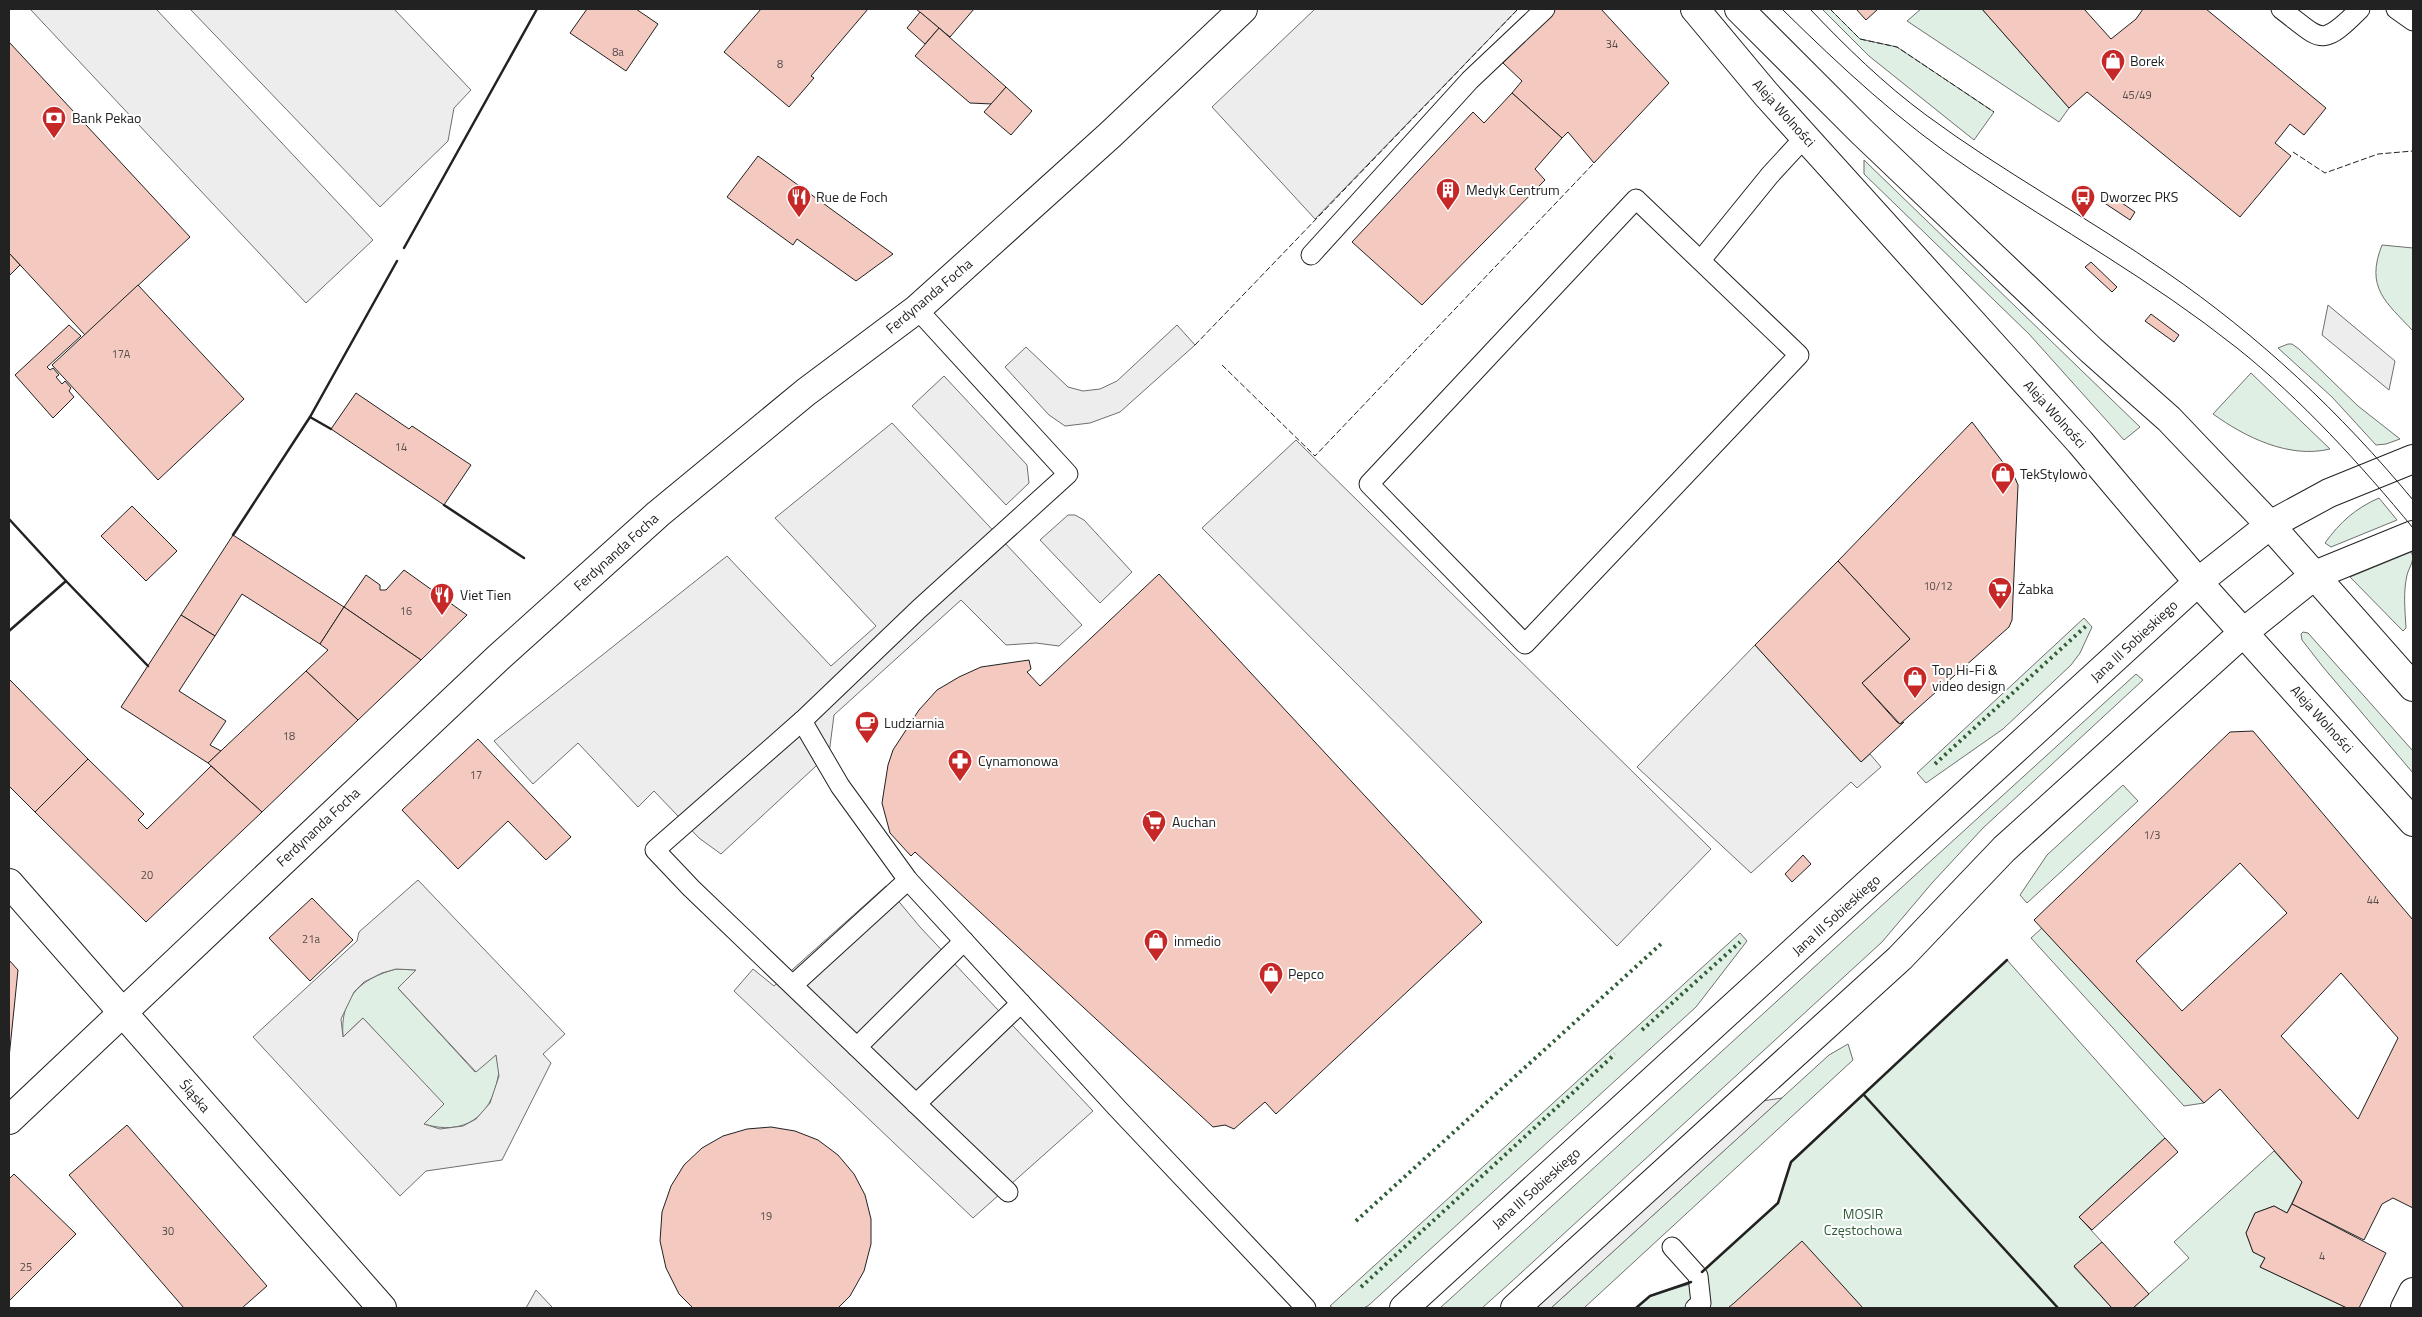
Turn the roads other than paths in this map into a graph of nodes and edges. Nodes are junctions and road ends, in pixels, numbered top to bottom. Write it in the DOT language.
graph roads {
  1 [pos="1243,9"];
  2 [pos="1545,9"];
  3 [pos="1695,9"];
  4 [pos="1739,9"];
  5 [pos="2281,9"];
  6 [pos="2360,9"];
  7 [pos="2396,9"];
  8 [pos="2413,22"];
  9 [pos="1805,137"];
  10 [pos="1311,255"];
  11 [pos="1701,260"];
  12 [pos="917,309"];
  13 [pos="2413,459"];
  14 [pos="2270,525"];
  15 [pos="2413,535"];
  16 [pos="2315,575"];
  17 [pos="2198,582"];
  18 [pos="2244,632"];
  19 [pos="2413,687"];
  20 [pos="802,721"];
  21 [pos="2413,822"];
  22 [pos="908,880"];
  23 [pos="9,883"];
  24 [pos="964,941"];
  25 [pos="793,985"];
  26 [pos="1021,1003"];
  27 [pos="122,1012"];
  28 [pos="857,1047"];
  29 [pos="916,1104"];
  30 [pos="9,1120"];
  31 [pos="1008,1192"];
  32 [pos="1672,1247"];
  33 [pos="2413,1292"];
  34 [pos="382,1308"];
  35 [pos="1306,1308"];
  36 [pos="1404,1308"];
  37 [pos="1515,1308"];
  38 [pos="1695,1308"];
  39 [pos="2404,1308"];
  1 -- 12 [label="street, Ferdynanda Focha"];
  2 -- 10 [label="lane"];
  3 -- 9 [label="street, Aleja Wolności"];
  4 -- 14 [label="street"];
  5 -- 6 [label="lane"];
  7 -- 8 [label="lane"];
  9 -- 11 [label="lane"];
  9 -- 17 [label="street, Aleja Wolności"];
  11 -- 11 [label="lane"];
  12 -- 20 [label="lane"];
  12 -- 27 [label="street, Ferdynanda Focha"];
  13 -- 14 [label="street, Jana III Sobieskiego"];
  14 -- 16 [label="street"];
  14 -- 17 [label="street, Jana III Sobieskiego"];
  15 -- 16 [label="street"];
  16 -- 18 [label="street"];
  16 -- 19 [label="street"];
  17 -- 18 [label="street, Aleja Wolności"];
  17 -- 36 [label="street, Jana III Sobieskiego"];
  18 -- 21 [label="street, Aleja Wolności"];
  18 -- 37 [label="street"];
  20 -- 22 [label="lane"];
  20 -- 25 [label="lane"];
  22 -- 24 [label="lane"];
  22 -- 25 [label="lane"];
  23 -- 27 [label="street, Śląska"];
  24 -- 26 [label="lane"];
  24 -- 28 [label="lane"];
  25 -- 28 [label="lane"];
  26 -- 29 [label="lane"];
  26 -- 35 [label="lane"];
  27 -- 30 [label="street, Ferdynanda Focha"];
  27 -- 34 [label="street, Śląska"];
  28 -- 29 [label="lane"];
  29 -- 31 [label="lane"];
  32 -- 38 [label="lane"];
  33 -- 39 [label="street"];
}
